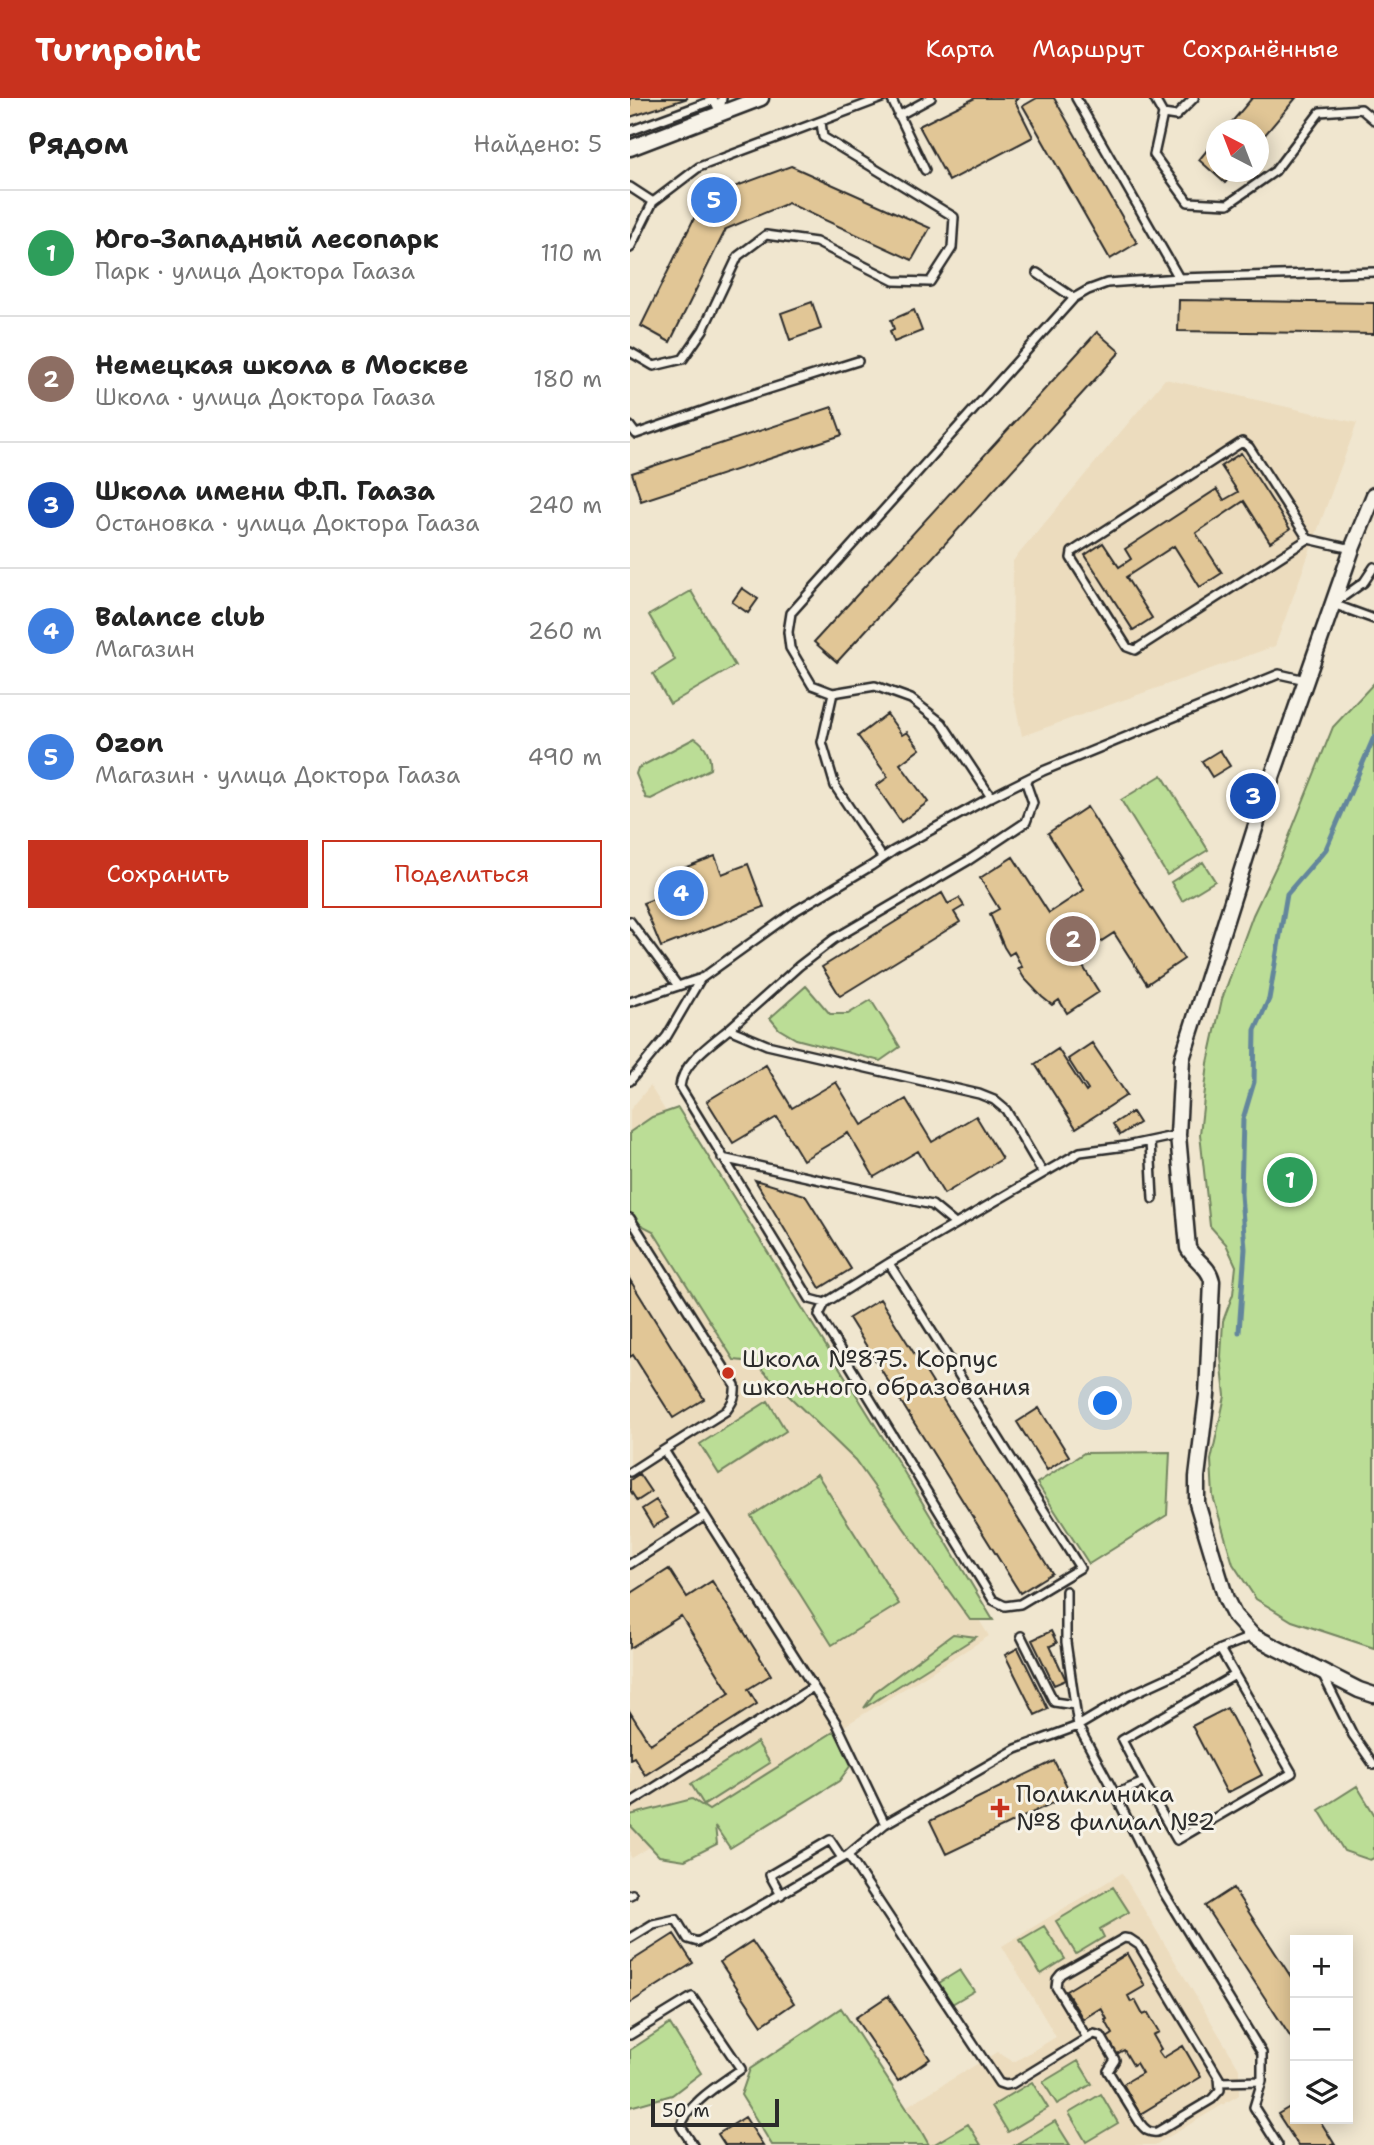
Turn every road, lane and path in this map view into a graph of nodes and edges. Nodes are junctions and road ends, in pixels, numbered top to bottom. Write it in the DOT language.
graph roads {
  1 [pos="761,98"];
  2 [pos="883,98"];
  3 [pos="891,98"];
  4 [pos="931,98"];
  5 [pos="1076,98"];
  6 [pos="1154,98"];
  7 [pos="1194,98"];
  8 [pos="717,102"];
  9 [pos="1163,114"];
  10 [pos="898,116"];
  11 [pos="1374,120"];
  12 [pos="821,122"];
  13 [pos="630,131"];
  14 [pos="630,148"];
  15 [pos="925,170"];
  16 [pos="630,187"];
  17 [pos="653,202"];
  18 [pos="630,248"];
  19 [pos="1374,272"];
  20 [pos="1037,273"];
  21 [pos="1179,278"];
  22 [pos="1074,298"];
  23 [pos="630,352"];
  24 [pos="858,361"];
  25 [pos="630,426"];
  26 [pos="633,436"];
  27 [pos="1374,495"];
  28 [pos="1308,539"];
  29 [pos="1352,549"];
  30 [pos="1374,567"];
  31 [pos="1333,604"];
  32 [pos="1374,620"];
  33 [pos="1306,680"];
  34 [pos="833,693"];
  35 [pos="1025,780"];
  36 [pos="991,797"];
  37 [pos="882,858"];
  38 [pos="630,920"];
  39 [pos="702,978"];
  40 [pos="678,986"];
  41 [pos="630,1002"];
  42 [pos="729,1030"];
  43 [pos="630,1081"];
  44 [pos="1178,1135"];
  45 [pos="1150,1141"];
  46 [pos="722,1158"];
  47 [pos="1042,1173"];
  48 [pos="1153,1199"];
  49 [pos="630,1218"];
  50 [pos="955,1224"];
  51 [pos="633,1229"];
  52 [pos="889,1263"];
  53 [pos="825,1303"];
  54 [pos="664,1450"];
  55 [pos="630,1472"];
  56 [pos="705,1516"];
  57 [pos="630,1564"];
  58 [pos="1066,1591"];
  59 [pos="1021,1636"];
  60 [pos="1253,1636"];
  61 [pos="1220,1649"];
  62 [pos="1321,1671"];
  63 [pos="1234,1675"];
  64 [pos="813,1687"];
  65 [pos="1374,1695"];
  66 [pos="1075,1705"];
  67 [pos="1078,1726"];
  68 [pos="1374,1765"];
  69 [pos="1144,1782"];
  70 [pos="1115,1794"];
  71 [pos="630,1803"];
  72 [pos="886,1824"];
  73 [pos="845,1856"];
  74 [pos="781,1895"];
  75 [pos="630,1938"];
  76 [pos="630,2035"];
  77 [pos="1087,2039"];
  78 [pos="1262,2081"];
  79 [pos="1220,2082"];
  80 [pos="693,2145"];
  81 [pos="1278,2145"];
  1 -- 8 [label="street"];
  2 -- 12 [label="lane"];
  3 -- 10 [label="lane"];
  4 -- 10 [label="lane"];
  5 -- 21 [label="lane"];
  6 -- 9 [label="lane"];
  7 -- 9 [label="lane"];
  8 -- 13 [label="lane"];
  8 -- 14 [label="street"];
  9 -- 11 [label="lane"];
  10 -- 15 [label="lane"];
  12 -- 17 [label="lane"];
  12 -- 23 [label="lane"];
  16 -- 17 [label="lane"];
  17 -- 18 [label="lane"];
  19 -- 21 [label="lane"];
  20 -- 22 [label="lane"];
  21 -- 22 [label="lane"];
  22 -- 34 [label="lane"];
  24 -- 26 [label="lane"];
  25 -- 26 [label="lane"];
  27 -- 29 [label="street"];
  28 -- 28 [label="lane"];
  28 -- 29 [label="lane"];
  29 -- 31 [label="street"];
  30 -- 31 [label="lane"];
  31 -- 32 [label="lane"];
  31 -- 33 [label="street"];
  33 -- 35 [label="lane"];
  33 -- 44 [label="street"];
  34 -- 36 [label="lane"];
  34 -- 37 [label="lane"];
  35 -- 36 [label="lane"];
  35 -- 42 [label="lane"];
  36 -- 37 [label="lane"];
  37 -- 39 [label="lane"];
  38 -- 40 [label="lane"];
  39 -- 40 [label="lane"];
  39 -- 43 [label="lane"];
  40 -- 41 [label="lane"];
  42 -- 46 [label="lane"];
  42 -- 47 [label="lane"];
  44 -- 45 [label="lane"];
  44 -- 60 [label="street"];
  45 -- 47 [label="lane"];
  45 -- 48 [label="lane"];
  46 -- 50 [label="lane"];
  46 -- 53 [label="lane"];
  47 -- 50 [label="lane"];
  49 -- 51 [label="lane"];
  50 -- 52 [label="lane"];
  51 -- 54 [label="lane"];
  52 -- 53 [label="lane"];
  52 -- 53 [label="lane"];
  54 -- 55 [label="lane"];
  54 -- 56 [label="lane"];
  56 -- 57 [label="lane"];
  56 -- 64 [label="lane"];
  58 -- 66 [label="lane"];
  59 -- 66 [label="lane"];
  60 -- 61 [label="lane"];
  60 -- 62 [label="street"];
  61 -- 63 [label="lane"];
  61 -- 67 [label="lane"];
  62 -- 65 [label="street"];
  62 -- 68 [label="lane"];
  63 -- 69 [label="lane"];
  63 -- 69 [label="lane"];
  64 -- 71 [label="lane"];
  64 -- 72 [label="lane"];
  66 -- 67 [label="lane"];
  67 -- 70 [label="lane"];
  67 -- 72 [label="lane"];
  69 -- 70 [label="lane"];
  70 -- 78 [label="lane"];
  72 -- 73 [label="lane"];
  73 -- 74 [label="lane"];
  73 -- 74 [label="lane"];
  73 -- 77 [label="lane"];
  74 -- 75 [label="lane"];
  76 -- 80 [label="lane"];
  77 -- 79 [label="lane"];
  77 -- 79 [label="lane"];
  78 -- 79 [label="lane"];
  78 -- 81 [label="lane"];
}
